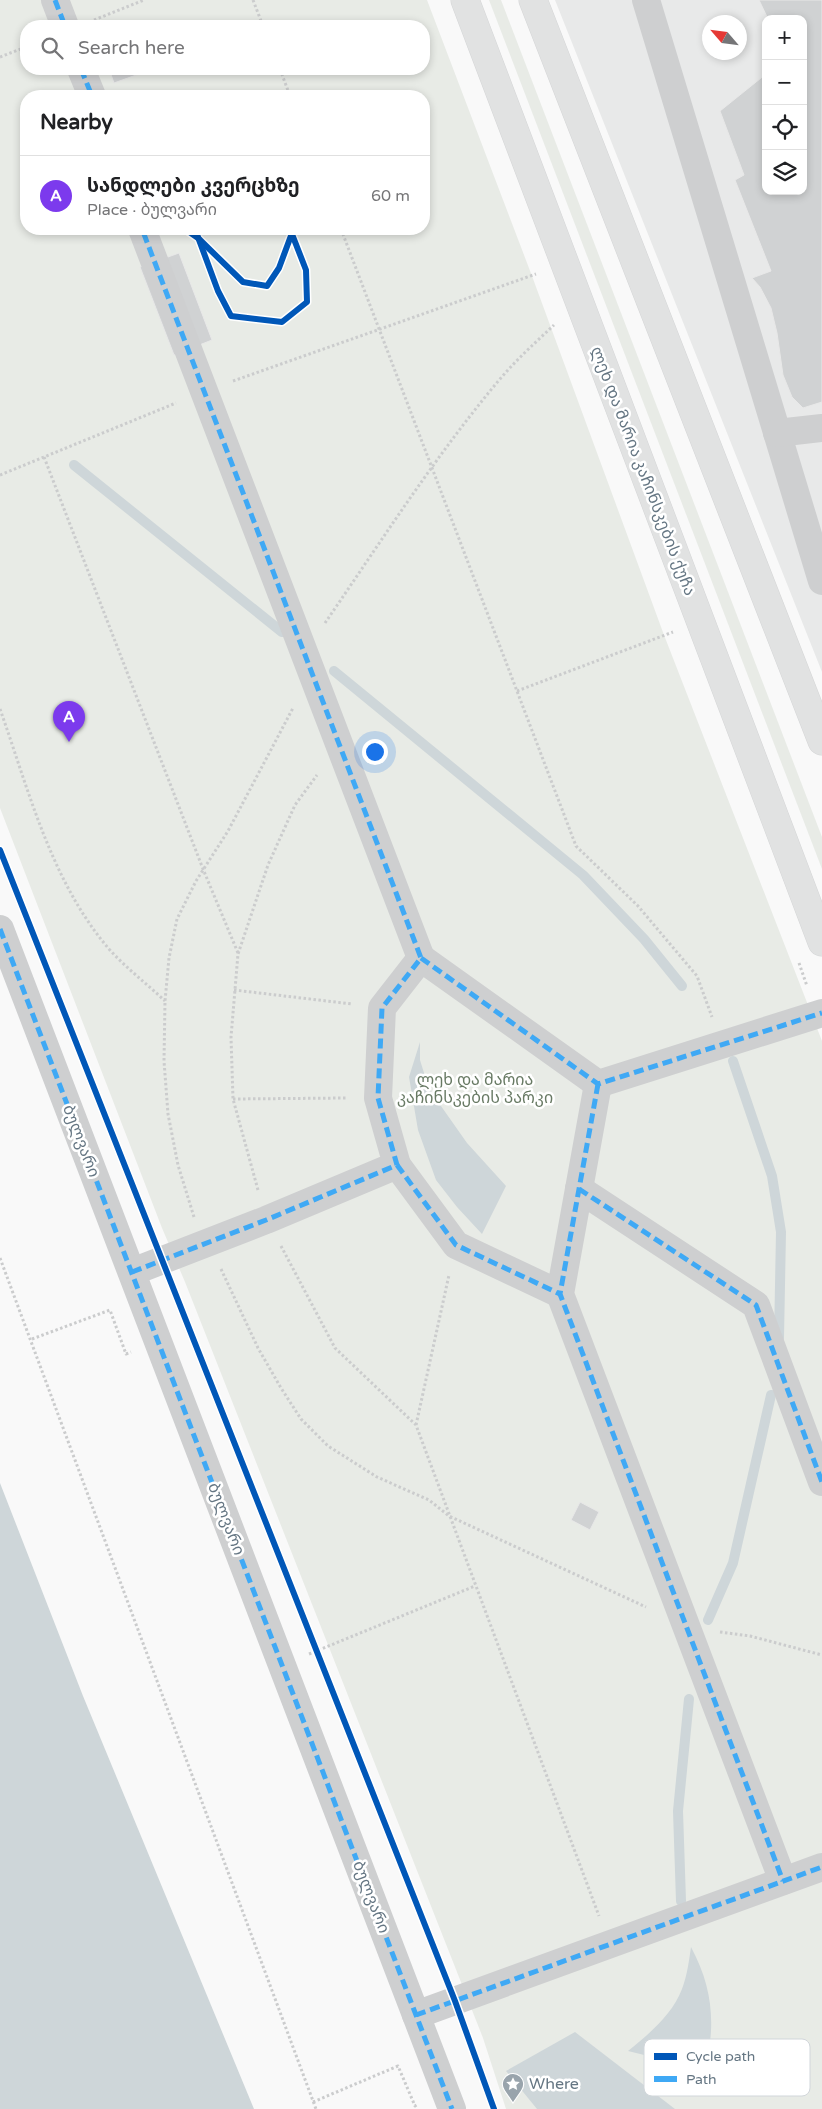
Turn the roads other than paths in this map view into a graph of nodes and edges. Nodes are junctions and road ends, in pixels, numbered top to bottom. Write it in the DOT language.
graph roads {
  1 [pos="55,0"];
  2 [pos="465,0"];
  3 [pos="533,0"];
  4 [pos="646,0"];
  5 [pos="72,20"];
  6 [pos="83,75"];
  7 [pos="90,90"];
  8 [pos="144,235"];
  9 [pos="822,428"];
  10 [pos="777,433"];
  11 [pos="822,581"];
  12 [pos="822,741"];
  13 [pos="0,929"];
  14 [pos="822,942"];
  15 [pos="421,958"];
  16 [pos="822,1013"];
  17 [pos="598,1084"];
  18 [pos="397,1165"];
  19 [pos="579,1189"];
  20 [pos="132,1272"];
  21 [pos="560,1294"];
  22 [pos="822,1482"];
  23 [pos="822,1868"];
  24 [pos="783,1882"];
  25 [pos="416,2015"];
  26 [pos="452,2109"];
  1 -- 5 [label="street"];
  2 -- 14 [label="main road, ლეხ და მარია კაჩინსკების ქუჩა"];
  3 -- 12 [label="main road"];
  4 -- 10 [label="street"];
  6 -- 7 [label="street"];
  8 -- 15 [label="street"];
  9 -- 10 [label="street"];
  10 -- 11 [label="street"];
  13 -- 20 [label="street, ბულვარი"];
  15 -- 17 [label="street"];
  15 -- 18 [label="street"];
  16 -- 17 [label="street"];
  17 -- 19 [label="street"];
  18 -- 20 [label="street"];
  18 -- 21 [label="street"];
  19 -- 21 [label="street"];
  19 -- 22 [label="street"];
  20 -- 25 [label="street, ბულვარი"];
  21 -- 24 [label="street"];
  23 -- 24 [label="street"];
  24 -- 25 [label="street"];
  25 -- 26 [label="street, ბულვარი"];
}
